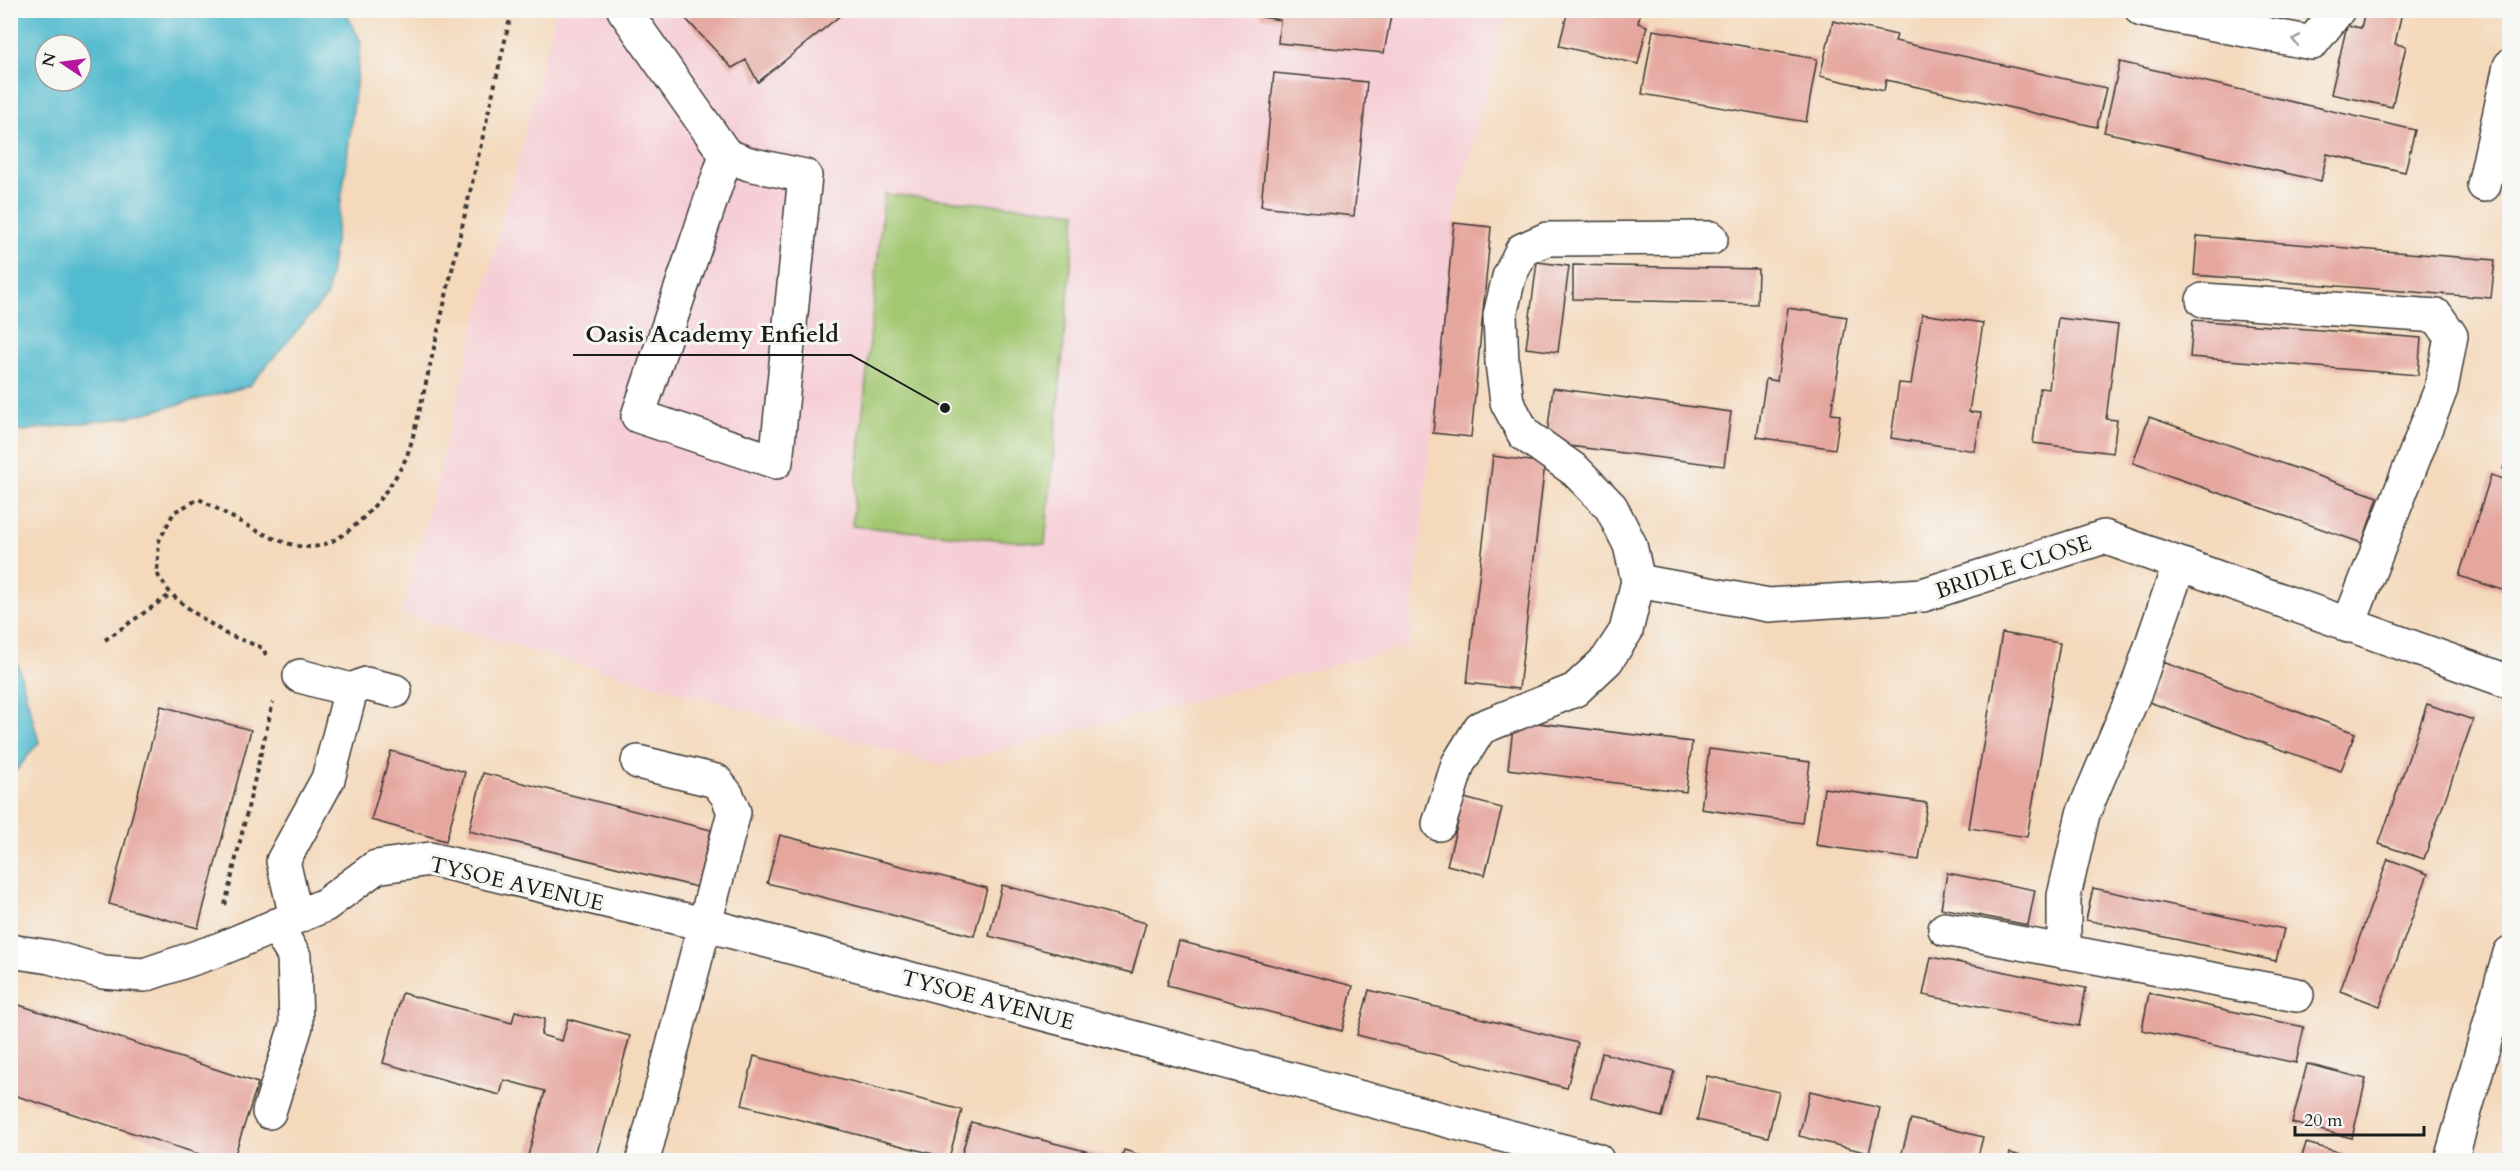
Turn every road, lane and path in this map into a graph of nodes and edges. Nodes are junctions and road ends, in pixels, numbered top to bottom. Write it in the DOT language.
graph roads {
  1 [pos="512,10"];
  2 [pos="624,10"];
  3 [pos="2142,10"];
  4 [pos="2338,10"];
  5 [pos="2510,66"];
  6 [pos="726,155"];
  7 [pos="2484,185"];
  8 [pos="1711,238"];
  9 [pos="2203,300"];
  10 [pos="2180,565"];
  11 [pos="1638,581"];
  12 [pos="171,594"];
  13 [pos="2348,626"];
  14 [pos="105,640"];
  15 [pos="267,657"];
  16 [pos="300,676"];
  17 [pos="2510,682"];
  18 [pos="351,690"];
  19 [pos="395,691"];
  20 [pos="274,698"];
  21 [pos="638,762"];
  22 [pos="1439,824"];
  23 [pos="286,921"];
  24 [pos="703,924"];
  25 [pos="1944,929"];
  26 [pos="218,950"];
  27 [pos="10,951"];
  28 [pos="2064,952"];
  29 [pos="2510,953"];
  30 [pos="2297,994"];
  31 [pos="269,1112"];
  32 [pos="643,1161"];
  33 [pos="1597,1161"];
  34 [pos="2451,1161"];
  1 -- 12 [label="path"];
  2 -- 6 [label="street"];
  4 -- 3 [label="street, one-way"];
  5 -- 7 [label="street"];
  6 -- 6 [label="street"];
  8 -- 11 [label="street"];
  9 -- 13 [label="street"];
  10 -- 11 [label="street, BRIDLE CLOSE"];
  10 -- 13 [label="street, BRIDLE CLOSE"];
  10 -- 28 [label="street"];
  11 -- 22 [label="street"];
  12 -- 14 [label="path"];
  12 -- 15 [label="path"];
  13 -- 17 [label="street, BRIDLE CLOSE"];
  16 -- 18 [label="street"];
  18 -- 19 [label="street"];
  18 -- 23 [label="street"];
  20 -- 26 [label="path"];
  21 -- 24 [label="street"];
  23 -- 24 [label="street, TYSOE AVENUE"];
  23 -- 26 [label="street"];
  23 -- 31 [label="street"];
  24 -- 32 [label="street"];
  24 -- 33 [label="street, TYSOE AVENUE"];
  25 -- 28 [label="street"];
  26 -- 27 [label="street"];
  28 -- 30 [label="street"];
  29 -- 34 [label="street"];
}
